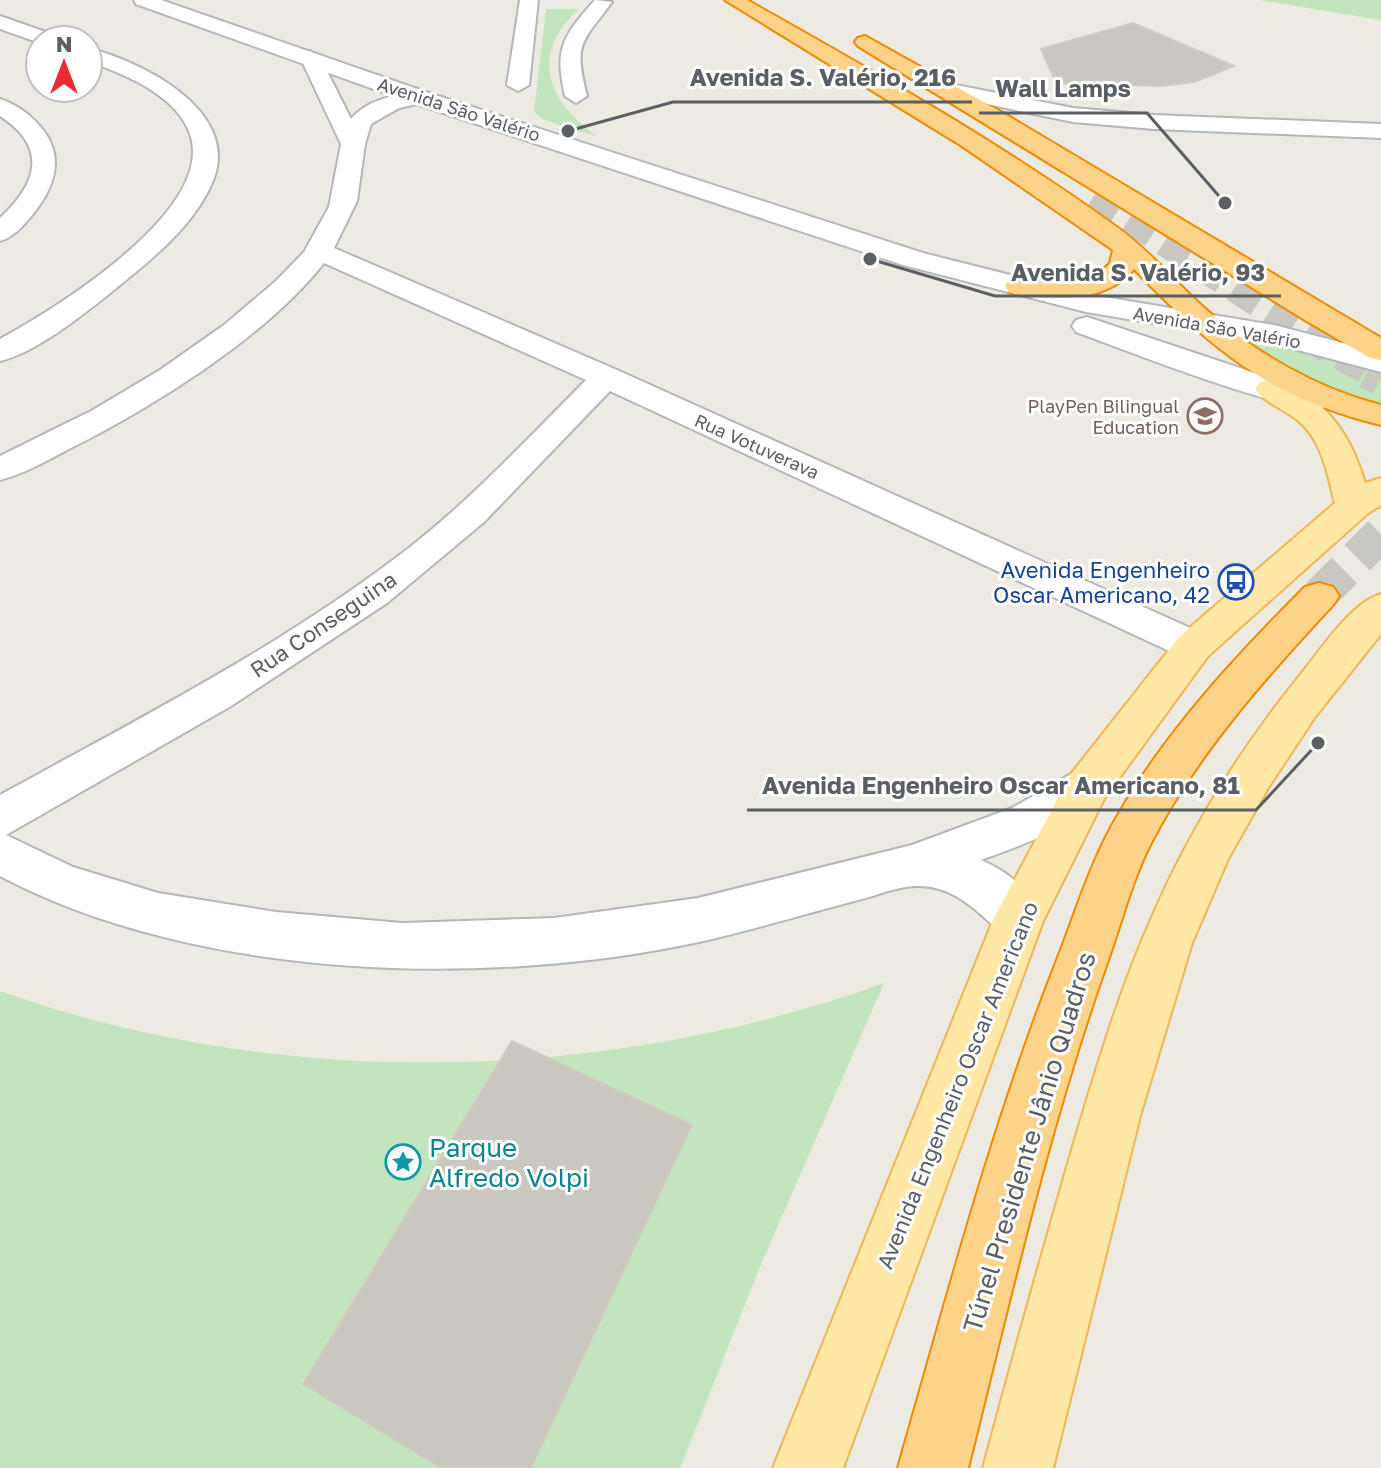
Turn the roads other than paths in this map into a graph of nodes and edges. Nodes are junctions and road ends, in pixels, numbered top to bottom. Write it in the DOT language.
graph roads {
  1 [pos="143,0"];
  2 [pos="529,0"];
  3 [pos="734,0"];
  4 [pos="762,0"];
  5 [pos="606,1"];
  6 [pos="553,3"];
  7 [pos="579,3"];
  8 [pos="0,22"];
  9 [pos="24,31"];
  10 [pos="845,31"];
  11 [pos="310,57"];
  12 [pos="104,61"];
  13 [pos="518,85"];
  14 [pos="951,90"];
  15 [pos="328,96"];
  16 [pos="576,96"];
  17 [pos="406,99"];
  18 [pos="0,106"];
  19 [pos="1154,122"];
  20 [pos="1381,131"];
  21 [pos="351,141"];
  22 [pos="1066,159"];
  23 [pos="1094,196"];
  24 [pos="0,233"];
  25 [pos="1119,242"];
  26 [pos="319,251"];
  27 [pos="913,259"];
  28 [pos="1228,262"];
  29 [pos="1019,286"];
  30 [pos="1203,323"];
  31 [pos="1381,351"];
  32 [pos="0,352"];
  33 [pos="1381,363"];
  34 [pos="606,377"];
  35 [pos="1271,389"];
  36 [pos="1366,412"];
  37 [pos="0,469"];
  38 [pos="1367,498"];
  39 [pos="1319,596"];
  40 [pos="1381,608"];
  41 [pos="1194,646"];
  42 [pos="1087,787"];
  43 [pos="0,818"];
  44 [pos="0,853"];
  45 [pos="914,865"];
  46 [pos="1019,918"];
  47 [pos="808,1468"];
  48 [pos="933,1468"];
  49 [pos="1018,1468"];
  1 -- 11 [label="street, Avenida São Valério"];
  2 -- 6 [label="street"];
  2 -- 13 [label="street"];
  3 -- 25 [label="highway"];
  4 -- 23 [label="highway"];
  5 -- 7 [label="street"];
  5 -- 16 [label="street"];
  8 -- 9 [label="street"];
  10 -- 14 [label="highway"];
  11 -- 15 [label="street"];
  11 -- 17 [label="street, Avenida São Valério"];
  12 -- 32 [label="street"];
  14 -- 19 [label="street"];
  14 -- 22 [label="highway"];
  15 -- 17 [label="street"];
  15 -- 21 [label="street"];
  17 -- 21 [label="street"];
  17 -- 27 [label="street, Avenida São Valério"];
  18 -- 24 [label="street"];
  19 -- 20 [label="street"];
  19 -- 22 [label="street"];
  21 -- 26 [label="street"];
  22 -- 28 [label="highway"];
  25 -- 28 [label="highway"];
  25 -- 29 [label="highway"];
  25 -- 30 [label="highway"];
  26 -- 34 [label="street, Rua Votuverava"];
  26 -- 37 [label="street"];
  27 -- 29 [label="street, Avenida São Valério"];
  27 -- 35 [label="street, Avenida São Valério"];
  28 -- 31 [label="highway"];
  29 -- 30 [label="street, Avenida São Valério"];
  30 -- 33 [label="street, Avenida São Valério"];
  30 -- 36 [label="highway"];
  34 -- 41 [label="street, Rua Votuverava"];
  34 -- 43 [label="street, Rua Conseguina"];
  35 -- 36 [label="street, Avenida São Valério"];
  35 -- 38 [label="main road"];
  38 -- 41 [label="main road, Avenida Engenheiro Oscar Americano"];
  39 -- 48 [label="highway, Túnel Presidente Jânio Quadros"];
  40 -- 49 [label="main road"];
  41 -- 42 [label="main road, Avenida Engenheiro Oscar Americano"];
  42 -- 45 [label="street"];
  42 -- 46 [label="main road, Avenida Engenheiro Oscar Americano"];
  44 -- 45 [label="street"];
  45 -- 46 [label="street"];
  46 -- 47 [label="main road, Avenida Engenheiro Oscar Americano"];
}
